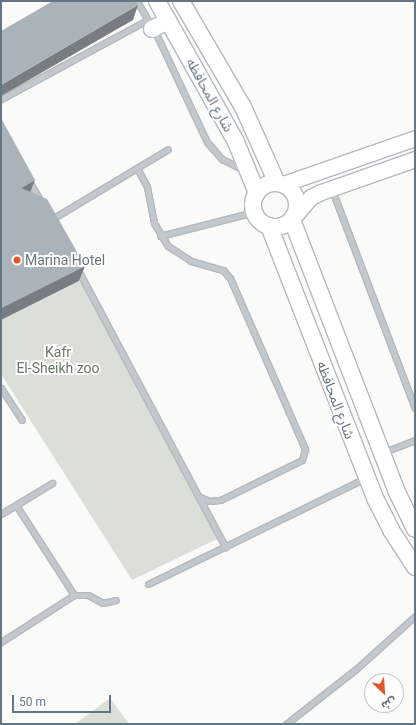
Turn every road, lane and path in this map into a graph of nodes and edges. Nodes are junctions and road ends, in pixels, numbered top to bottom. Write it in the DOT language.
graph roads {
  1 [pos="137,1"];
  2 [pos="156,1"];
  3 [pos="181,1"];
  4 [pos="168,21"];
  5 [pos="150,24"];
  6 [pos="1,99"];
  7 [pos="415,138"];
  8 [pos="168,149"];
  9 [pos="378,151"];
  10 [pos="415,159"];
  11 [pos="137,168"];
  12 [pos="385,170"];
  13 [pos="249,172"];
  14 [pos="24,173"];
  15 [pos="280,183"];
  16 [pos="332,188"];
  17 [pos="257,193"];
  18 [pos="43,207"];
  19 [pos="254,212"];
  20 [pos="47,213"];
  21 [pos="294,217"];
  22 [pos="51,220"];
  23 [pos="269,226"];
  24 [pos="55,227"];
  25 [pos="160,236"];
  26 [pos="74,263"];
  27 [pos="1,388"];
  28 [pos="415,408"];
  29 [pos="22,420"];
  30 [pos="415,440"];
  31 [pos="382,453"];
  32 [pos="366,477"];
  33 [pos="52,483"];
  34 [pos="198,496"];
  35 [pos="16,505"];
  36 [pos="1,514"];
  37 [pos="414,526"];
  38 [pos="225,547"];
  39 [pos="415,567"];
  40 [pos="148,584"];
  41 [pos="74,595"];
  42 [pos="116,600"];
  43 [pos="415,616"];
  44 [pos="1,642"];
  45 [pos="286,724"];
  1 -- 5 [label="lane"];
  2 -- 4 [label="main road, شارع المحافظه"];
  3 -- 15 [label="main road, شارع المحافظه"];
  4 -- 5 [label="main road"];
  4 -- 13 [label="main road, شارع المحافظه"];
  5 -- 6 [label="lane"];
  5 -- 13 [label="lane"];
  7 -- 9 [label="main road"];
  8 -- 11 [label="lane"];
  9 -- 12 [label="main road"];
  9 -- 15 [label="main road"];
  10 -- 12 [label="main road"];
  11 -- 22 [label="lane"];
  11 -- 25 [label="lane"];
  12 -- 16 [label="main road"];
  13 -- 17 [label="main road, شارع المحافظه"];
  14 -- 18 [label="lane"];
  15 -- 17 [label="main road"];
  15 -- 21 [label="main road"];
  16 -- 21 [label="main road"];
  16 -- 28 [label="lane"];
  17 -- 19 [label="main road"];
  19 -- 23 [label="main road"];
  19 -- 25 [label="lane"];
  20 -- 22 [label="lane"];
  21 -- 23 [label="main road"];
  21 -- 31 [label="main road, شارع المحافظه"];
  22 -- 24 [label="lane"];
  23 -- 32 [label="main road, شارع المحافظه"];
  25 -- 34 [label="lane"];
  26 -- 34 [label="lane"];
  27 -- 29 [label="lane"];
  30 -- 31 [label="lane"];
  31 -- 37 [label="main road, شارع المحافظه"];
  32 -- 38 [label="lane"];
  32 -- 39 [label="main road, شارع المحافظه"];
  33 -- 35 [label="lane"];
  34 -- 38 [label="lane"];
  35 -- 36 [label="lane"];
  35 -- 41 [label="lane"];
  38 -- 40 [label="lane"];
  41 -- 42 [label="lane"];
  41 -- 44 [label="lane"];
  43 -- 45 [label="lane"];
}
